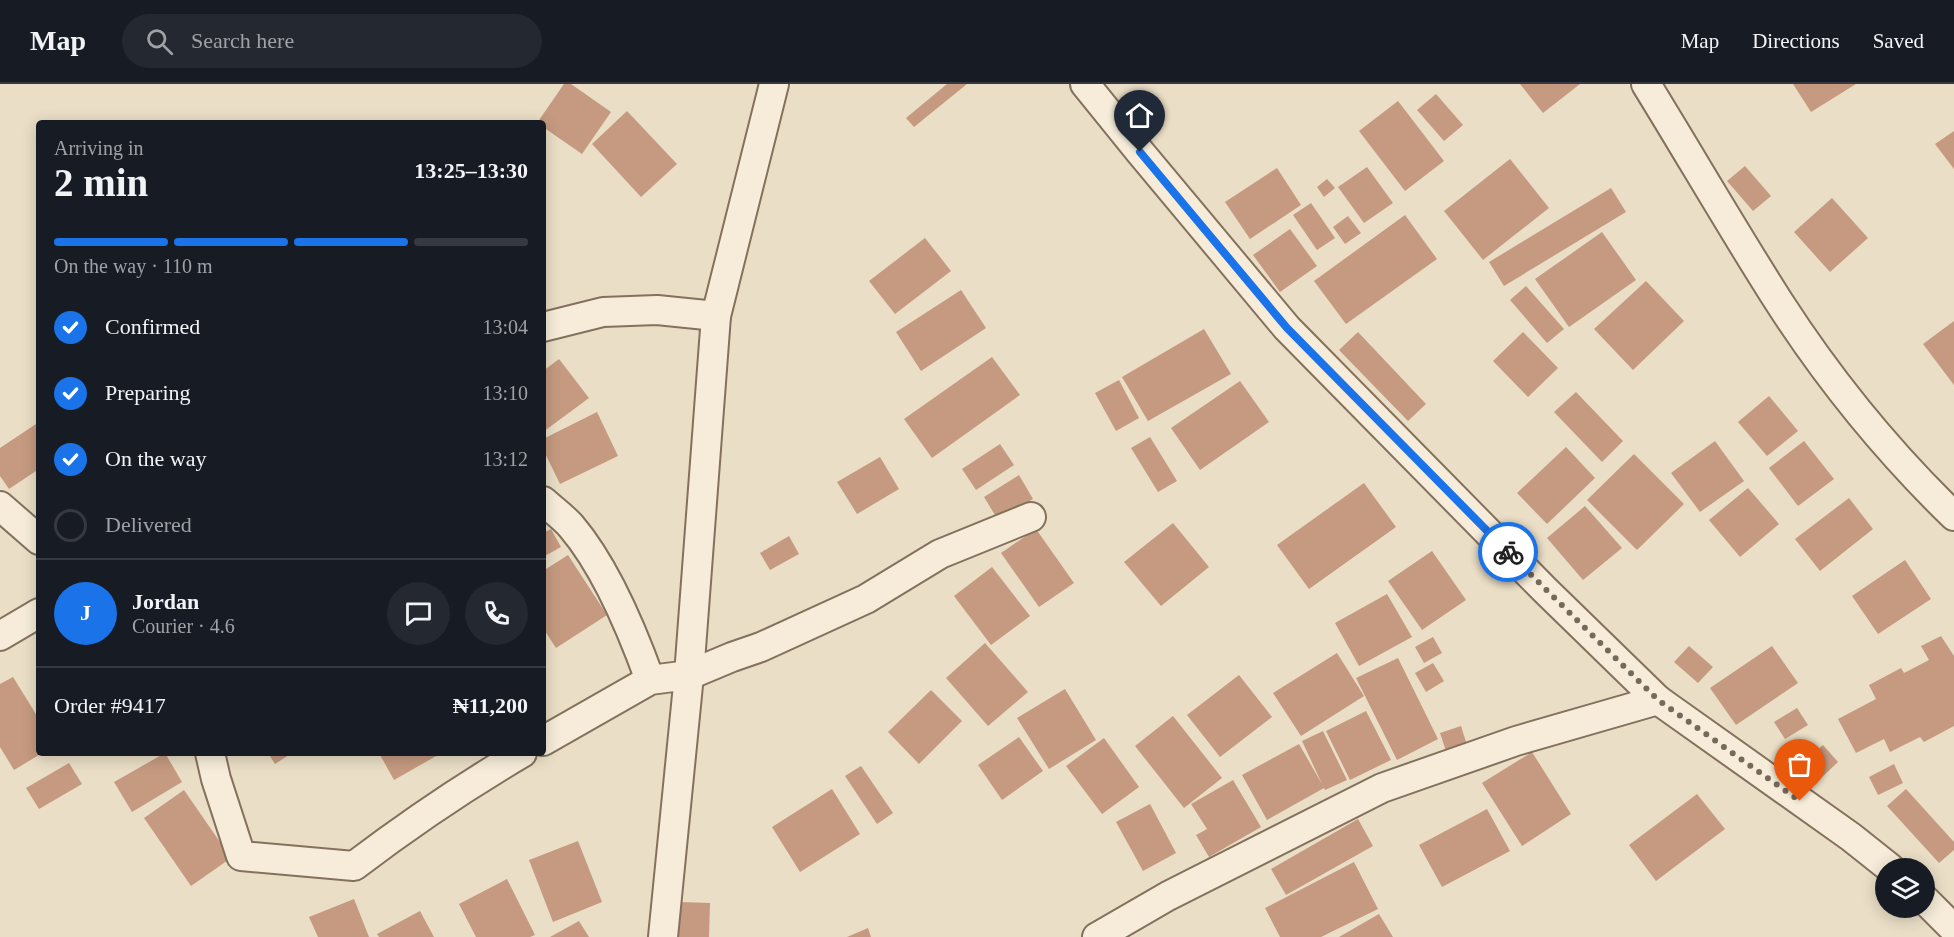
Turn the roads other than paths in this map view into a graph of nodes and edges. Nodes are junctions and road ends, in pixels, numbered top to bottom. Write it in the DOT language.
graph roads {
  1 [pos="774,84"];
  2 [pos="1085,84"];
  3 [pos="1646,84"];
  4 [pos="716,316"];
  5 [pos="546,326"];
  6 [pos="546,504"];
  7 [pos="0,506"];
  8 [pos="1954,516"];
  9 [pos="1030,518"];
  10 [pos="36,537"];
  11 [pos="36,615"];
  12 [pos="0,636"];
  13 [pos="689,675"];
  14 [pos="650,680"];
  15 [pos="1658,700"];
  16 [pos="546,739"];
  17 [pos="211,756"];
  18 [pos="517,756"];
  19 [pos="1877,858"];
  20 [pos="1935,910"];
  21 [pos="1954,929"];
  22 [pos="663,937"];
  23 [pos="1097,937"];
  1 -- 4 [label="street"];
  2 -- 15 [label="street"];
  3 -- 8 [label="street"];
  4 -- 5 [label="street"];
  4 -- 13 [label="street"];
  6 -- 14 [label="street"];
  7 -- 10 [label="street"];
  9 -- 13 [label="street"];
  11 -- 12 [label="street"];
  13 -- 14 [label="street"];
  13 -- 22 [label="street"];
  14 -- 16 [label="street"];
  15 -- 19 [label="street"];
  15 -- 23 [label="street"];
  17 -- 18 [label="street"];
  20 -- 21 [label="street"];
}
